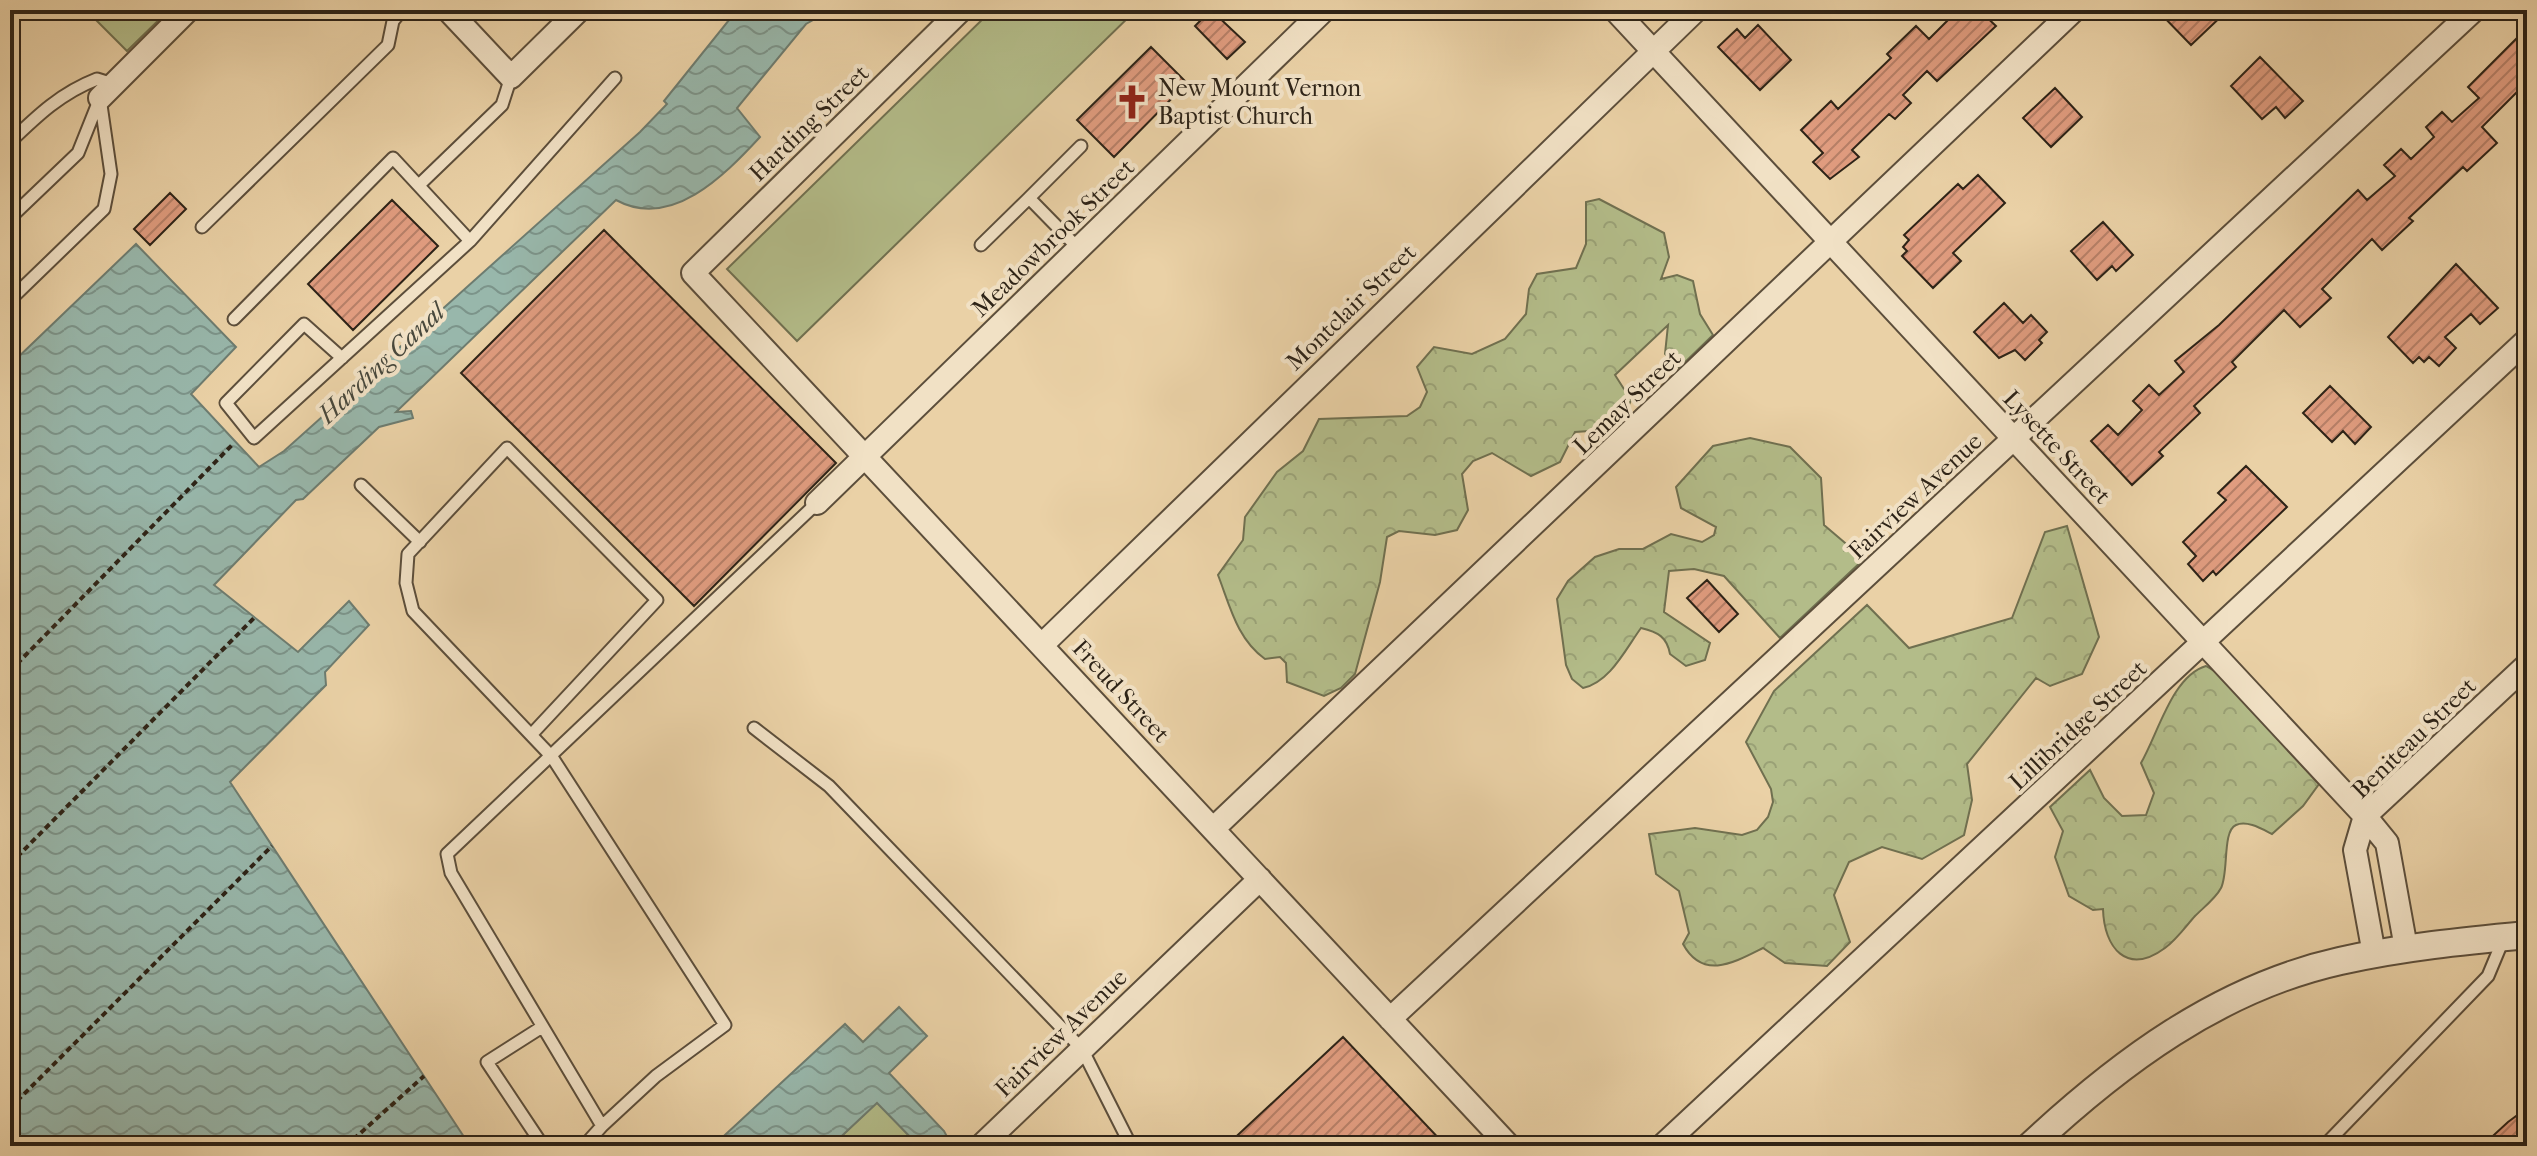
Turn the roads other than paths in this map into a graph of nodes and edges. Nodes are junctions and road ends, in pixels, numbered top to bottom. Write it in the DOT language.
graph roads {
  1 [pos="188,10"];
  2 [pos="402,10"];
  3 [pos="448,10"];
  4 [pos="579,10"];
  5 [pos="961,10"];
  6 [pos="1324,10"];
  7 [pos="1615,10"];
  8 [pos="1696,10"];
  9 [pos="2074,10"];
  10 [pos="2474,10"];
  11 [pos="1654,52"];
  12 [pos="511,77"];
  13 [pos="615,78"];
  14 [pos="107,91"];
  15 [pos="10,142"];
  16 [pos="1081,146"];
  17 [pos="419,185"];
  18 [pos="1029,198"];
  19 [pos="10,218"];
  20 [pos="202,227"];
  21 [pos="470,241"];
  22 [pos="1831,242"];
  23 [pos="981,245"];
  24 [pos="1079,249"];
  25 [pos="693,273"];
  26 [pos="10,300"];
  27 [pos="234,319"];
  28 [pos="2527,340"];
  29 [pos="342,358"];
  30 [pos="2014,439"];
  31 [pos="865,457"];
  32 [pos="361,485"];
  33 [pos="817,503"];
  34 [pos="420,542"];
  35 [pos="2205,643"];
  36 [pos="1043,644"];
  37 [pos="2527,665"];
  38 [pos="754,728"];
  39 [pos="531,735"];
  40 [pos="552,757"];
  41 [pos="2365,816"];
  42 [pos="1213,829"];
  43 [pos="1260,879"];
  44 [pos="2516,936"];
  45 [pos="2406,948"];
  46 [pos="2374,954"];
  47 [pos="1390,1019"];
  48 [pos="542,1027"];
  49 [pos="1082,1049"];
  50 [pos="602,1126"];
  51 [pos="543,1146"];
  52 [pos="584,1146"];
  53 [pos="981,1146"];
  54 [pos="1131,1146"];
  55 [pos="1509,1146"];
  56 [pos="1662,1146"];
  57 [pos="2030,1146"];
  58 [pos="2324,1146"];
  1 -- 14 [label="street"];
  2 -- 20 [label="lane"];
  3 -- 12 [label="street"];
  4 -- 12 [label="street"];
  5 -- 25 [label="street, Harding Street"];
  6 -- 24 [label="street, Meadowbrook Street"];
  7 -- 11 [label="street, Lysette Street"];
  8 -- 11 [label="street, Montclair Street"];
  9 -- 22 [label="street, Lemay Street"];
  10 -- 30 [label="street, Fairview Avenue"];
  11 -- 22 [label="street, Lysette Street"];
  11 -- 36 [label="street, Montclair Street"];
  12 -- 17 [label="lane"];
  13 -- 21 [label="lane"];
  14 -- 15 [label="lane"];
  14 -- 19 [label="lane"];
  14 -- 26 [label="lane"];
  16 -- 18 [label="lane"];
  17 -- 21 [label="lane"];
  17 -- 27 [label="lane"];
  18 -- 23 [label="lane"];
  18 -- 24 [label="lane"];
  21 -- 29 [label="lane"];
  22 -- 30 [label="street, Lysette Street"];
  22 -- 42 [label="street, Lemay Street"];
  24 -- 31 [label="street, Meadowbrook Street"];
  25 -- 31 [label="street, Freud Street"];
  28 -- 35 [label="street, Lillibridge Street"];
  29 -- 29 [label="lane"];
  30 -- 35 [label="street, Lysette Street"];
  30 -- 47 [label="street, Fairview Avenue"];
  31 -- 33 [label="street, Meadowbrook Street"];
  31 -- 36 [label="street, Freud Street"];
  32 -- 34 [label="lane"];
  33 -- 40 [label="lane"];
  34 -- 39 [label="lane"];
  34 -- 39 [label="lane"];
  35 -- 41 [label="street, Lysette Street"];
  35 -- 56 [label="street, Lillibridge Street"];
  36 -- 42 [label="street, Freud Street"];
  37 -- 41 [label="street, Beniteau Street"];
  38 -- 49 [label="lane"];
  39 -- 40 [label="lane"];
  40 -- 48 [label="lane"];
  40 -- 50 [label="lane"];
  41 -- 45 [label="street, Beniteau Street"];
  41 -- 46 [label="street"];
  42 -- 43 [label="street, Freud Street"];
  43 -- 47 [label="street, Freud Street"];
  43 -- 49 [label="street, Fairview Avenue"];
  44 -- 45 [label="street"];
  44 -- 58 [label="lane"];
  45 -- 46 [label="street"];
  46 -- 57 [label="street"];
  47 -- 55 [label="street, Freud Street"];
  48 -- 50 [label="lane"];
  48 -- 51 [label="lane"];
  49 -- 53 [label="street, Fairview Avenue"];
  49 -- 54 [label="lane"];
  50 -- 52 [label="lane"];
}
